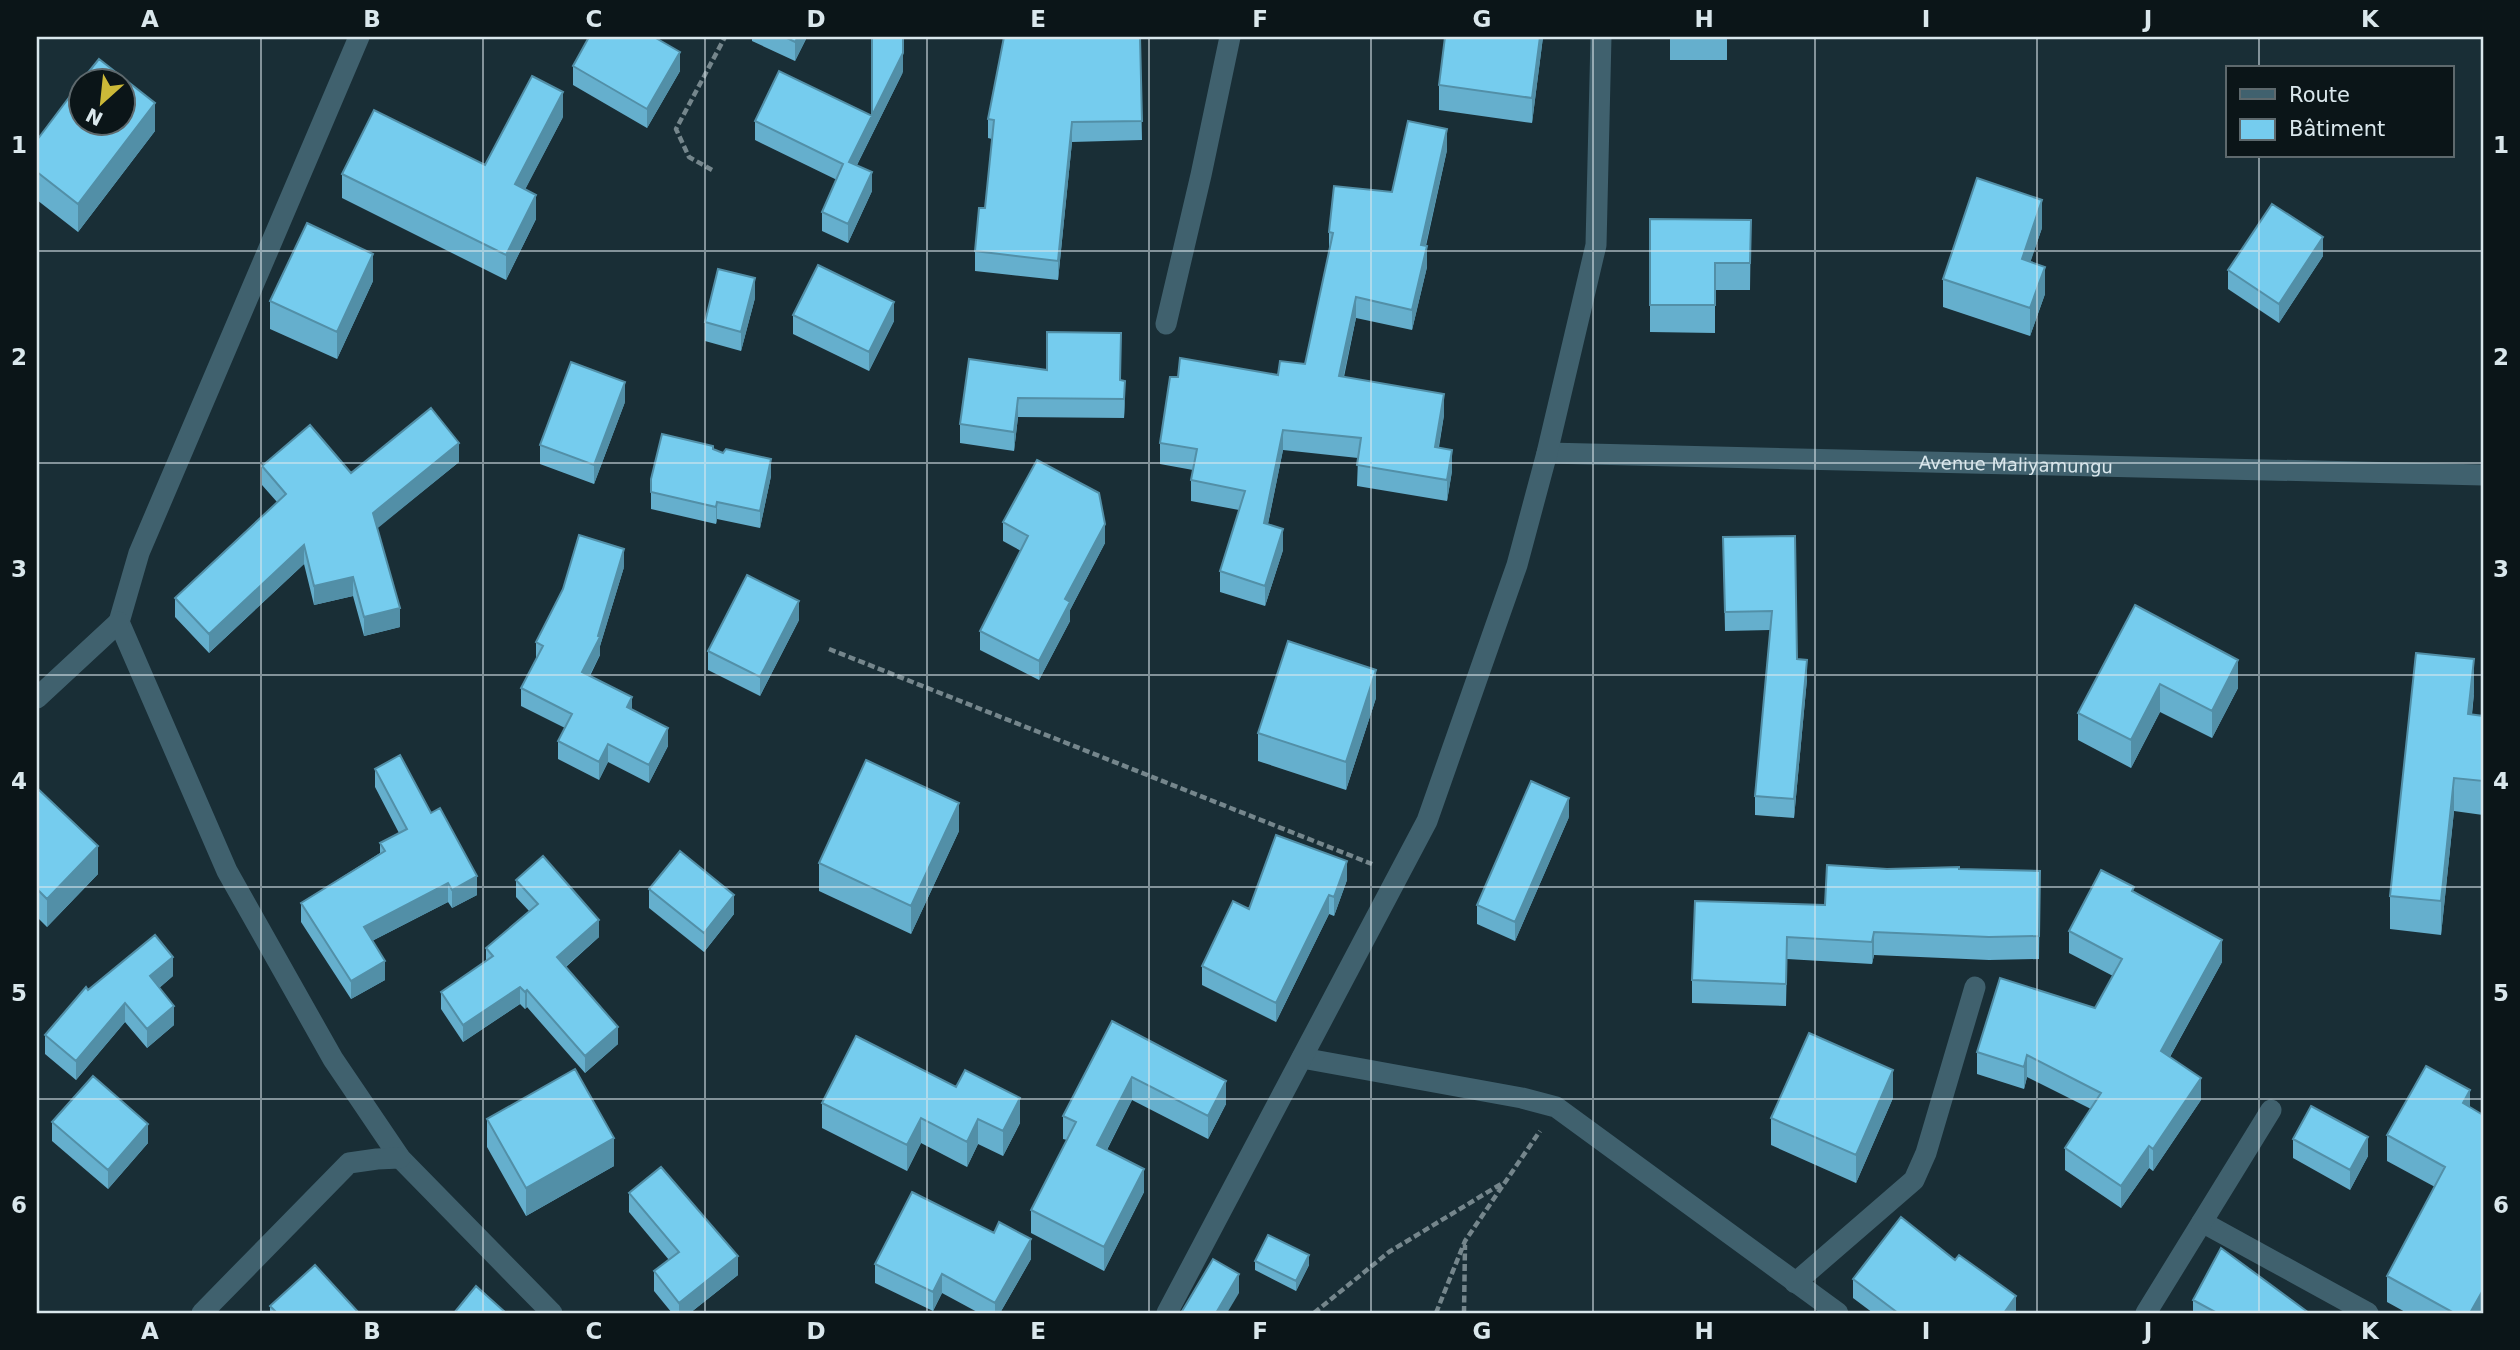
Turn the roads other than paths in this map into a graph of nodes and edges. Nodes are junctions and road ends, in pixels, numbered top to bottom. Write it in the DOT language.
graph roads {
  1 [pos="359,37"];
  2 [pos="1230,37"];
  3 [pos="1601,37"];
  4 [pos="1166,324"];
  5 [pos="1547,453"];
  6 [pos="2483,475"];
  7 [pos="119,622"];
  8 [pos="37,698"];
  9 [pos="1975,988"];
  10 [pos="1302,1058"];
  11 [pos="2271,1110"];
  12 [pos="400,1158"];
  13 [pos="2202,1222"];
  14 [pos="1795,1283"];
  15 [pos="202,1313"];
  16 [pos="552,1313"];
  17 [pos="1167,1313"];
  18 [pos="1838,1313"];
  19 [pos="2146,1313"];
  20 [pos="2368,1313"];
  1 -- 7 [label="street"];
  2 -- 4 [label="street"];
  3 -- 5 [label="street"];
  5 -- 6 [label="street, Avenue Maliyamungu"];
  5 -- 10 [label="street"];
  7 -- 8 [label="street"];
  7 -- 12 [label="street"];
  9 -- 14 [label="street"];
  10 -- 14 [label="street"];
  10 -- 17 [label="street"];
  11 -- 13 [label="street"];
  12 -- 15 [label="street"];
  12 -- 16 [label="street"];
  13 -- 19 [label="street"];
  13 -- 20 [label="street"];
  14 -- 18 [label="street"];
}
